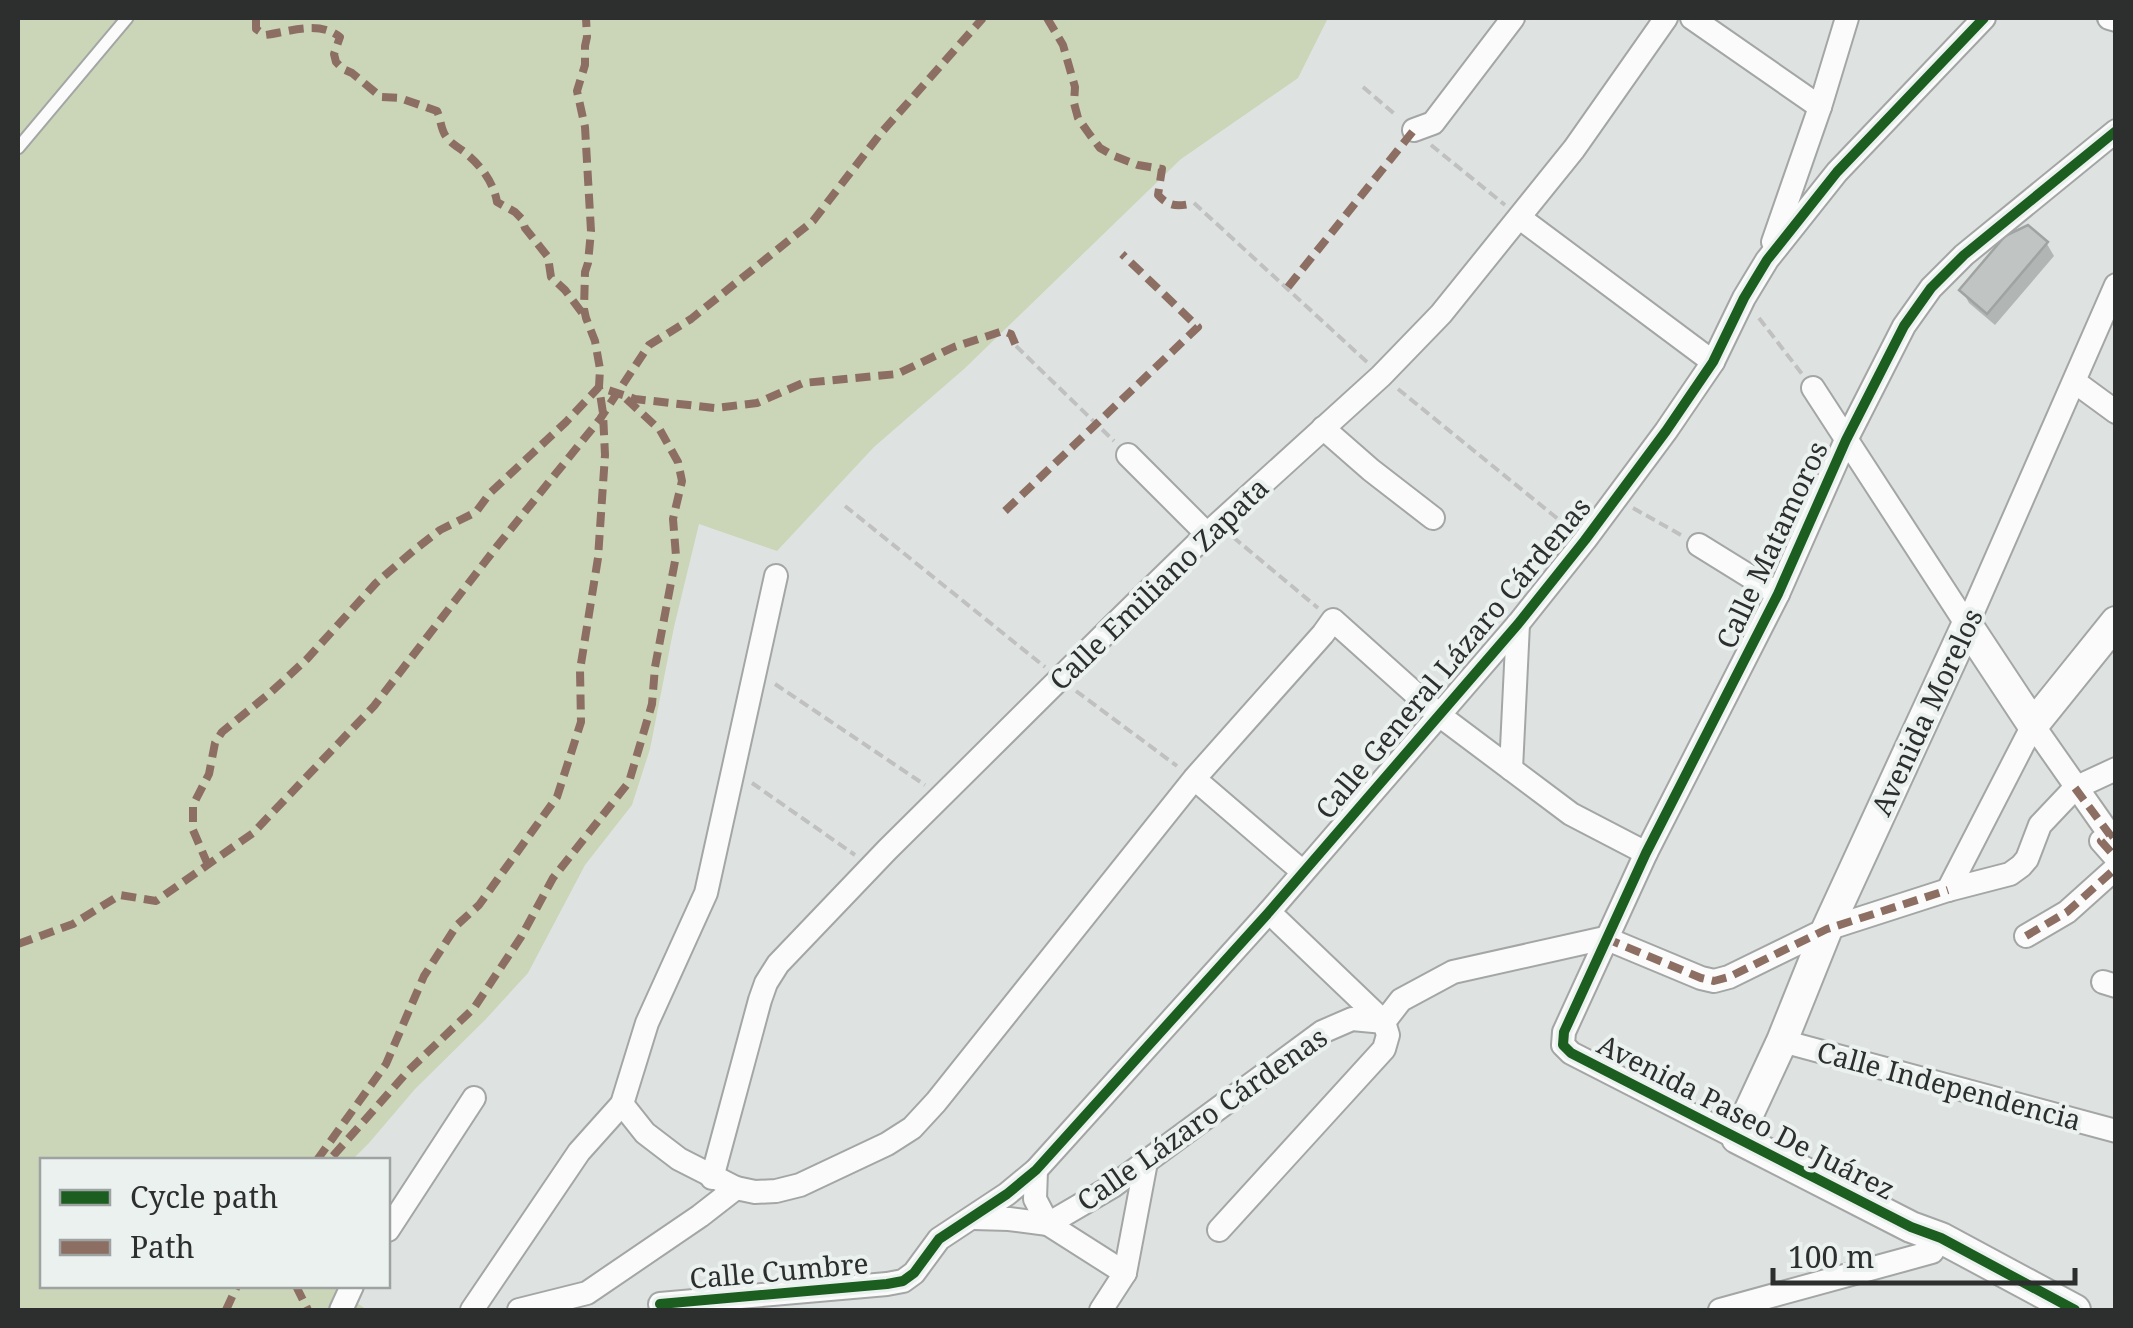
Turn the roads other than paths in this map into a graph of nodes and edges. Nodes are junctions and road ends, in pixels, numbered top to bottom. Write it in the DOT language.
graph roads {
  1 [pos="127,18"];
  2 [pos="1514,18"];
  3 [pos="1666,18"];
  4 [pos="1692,18"];
  5 [pos="1847,18"];
  6 [pos="1984,18"];
  7 [pos="1820,107"];
  8 [pos="1414,130"];
  9 [pos="2116,131"];
  10 [pos="18,148"];
  11 [pos="1520,218"];
  12 [pos="1767,260"];
  13 [pos="2116,285"];
  14 [pos="1713,362"];
  15 [pos="2075,382"];
  16 [pos="1813,388"];
  17 [pos="2116,412"];
  18 [pos="1322,428"];
  19 [pos="1846,440"];
  20 [pos="1128,455"];
  21 [pos="1433,518"];
  22 [pos="1213,530"];
  23 [pos="1699,545"];
  24 [pos="776,576"];
  25 [pos="1778,594"];
  26 [pos="2116,622"];
  27 [pos="1518,624"];
  28 [pos="1968,625"];
  29 [pos="1439,715"];
  30 [pos="2033,725"];
  31 [pos="2116,768"];
  32 [pos="1511,769"];
  33 [pos="1199,783"];
  34 [pos="2075,788"];
  35 [pos="1646,853"];
  36 [pos="2116,858"];
  37 [pos="2116,868"];
  38 [pos="1304,872"];
  39 [pos="1948,890"];
  40 [pos="1269,912"];
  41 [pos="1828,930"];
  42 [pos="2026,936"];
  43 [pos="1605,938"];
  44 [pos="1384,1022"];
  45 [pos="1782,1041"];
  46 [pos="1562,1045"];
  47 [pos="474,1098"];
  48 [pos="622,1104"];
  49 [pos="2116,1130"];
  50 [pos="1737,1138"];
  51 [pos="1146,1162"];
  52 [pos="1036,1170"];
  53 [pos="712,1178"];
  54 [pos="736,1188"];
  55 [pos="972,1218"];
  56 [pos="1048,1224"];
  57 [pos="390,1227"];
  58 [pos="1219,1230"];
  59 [pos="1937,1245"];
  60 [pos="1125,1274"];
  61 [pos="903,1281"];
  62 [pos="660,1304"];
  63 [pos="476,1307"];
  64 [pos="520,1310"];
  65 [pos="1102,1310"];
  66 [pos="1720,1310"];
  67 [pos="2042,1310"];
  68 [pos="2075,1310"];
  1 -- 10 [label="lane"];
  2 -- 8 [label="street"];
  3 -- 11 [label="street, Calle Emiliano Zapata"];
  4 -- 7 [label="street"];
  5 -- 7 [label="street"];
  6 -- 12 [label="street, Calle General Lázaro Cárdenas"];
  7 -- 12 [label="street"];
  9 -- 19 [label="street, Calle Matamoros"];
  11 -- 14 [label="street"];
  11 -- 18 [label="street, Calle Emiliano Zapata"];
  12 -- 14 [label="street, Calle General Lázaro Cárdenas"];
  13 -- 15 [label="street, Avenida Morelos"];
  14 -- 27 [label="street, Calle General Lázaro Cárdenas"];
  15 -- 17 [label="street"];
  15 -- 28 [label="street, Avenida Morelos"];
  16 -- 19 [label="street"];
  18 -- 21 [label="street"];
  18 -- 22 [label="street, Calle Emiliano Zapata"];
  19 -- 25 [label="street, Calle Matamoros"];
  19 -- 28 [label="street"];
  20 -- 22 [label="street"];
  22 -- 53 [label="street, Calle Emiliano Zapata"];
  23 -- 25 [label="street"];
  24 -- 48 [label="street"];
  25 -- 35 [label="street, Calle Matamoros"];
  26 -- 30 [label="street"];
  27 -- 29 [label="street, Calle General Lázaro Cárdenas"];
  27 -- 32 [label="street"];
  28 -- 30 [label="street"];
  28 -- 41 [label="street, Avenida Morelos"];
  29 -- 32 [label="street"];
  29 -- 33 [label="street"];
  29 -- 38 [label="street, Calle General Lázaro Cárdenas"];
  30 -- 34 [label="street"];
  30 -- 39 [label="street"];
  31 -- 34 [label="street"];
  32 -- 35 [label="street"];
  33 -- 38 [label="street"];
  33 -- 54 [label="street"];
  34 -- 36 [label="street"];
  34 -- 39 [label="street"];
  35 -- 43 [label="street, Calle Matamoros"];
  37 -- 42 [label="street"];
  38 -- 40 [label="street, Calle General Lázaro Cárdenas"];
  39 -- 41 [label="street"];
  40 -- 44 [label="street"];
  40 -- 52 [label="street, Calle General Lázaro Cárdenas"];
  41 -- 43 [label="street"];
  41 -- 45 [label="street, Avenida Morelos"];
  43 -- 44 [label="street"];
  43 -- 46 [label="street, Calle Matamoros"];
  44 -- 51 [label="street, Calle Lázaro Cárdenas"];
  44 -- 58 [label="street"];
  45 -- 49 [label="street, Calle Independencia"];
  45 -- 50 [label="street, Avenida Morelos"];
  46 -- 50 [label="street, Avenida Paseo De Juárez"];
  47 -- 57 [label="street"];
  48 -- 53 [label="street"];
  48 -- 63 [label="street"];
  50 -- 59 [label="street, Avenida Paseo De Juárez"];
  51 -- 56 [label="street, Calle Lázaro Cárdenas"];
  51 -- 60 [label="street"];
  52 -- 55 [label="street, Calle General Lázaro Cárdenas"];
  52 -- 56 [label="street"];
  53 -- 54 [label="street"];
  54 -- 64 [label="street, Calle Cumbre"];
  55 -- 56 [label="street, Calle Lázaro Cárdenas"];
  55 -- 61 [label="street, Calle General Lázaro Cárdenas"];
  56 -- 60 [label="street"];
  59 -- 66 [label="street"];
  59 -- 67 [label="street, Avenida Paseo De Juárez"];
  59 -- 68 [label="street, Avenida Paseo De Juárez"];
  60 -- 65 [label="street"];
  61 -- 62 [label="street, Calle Cumbre"];
}
